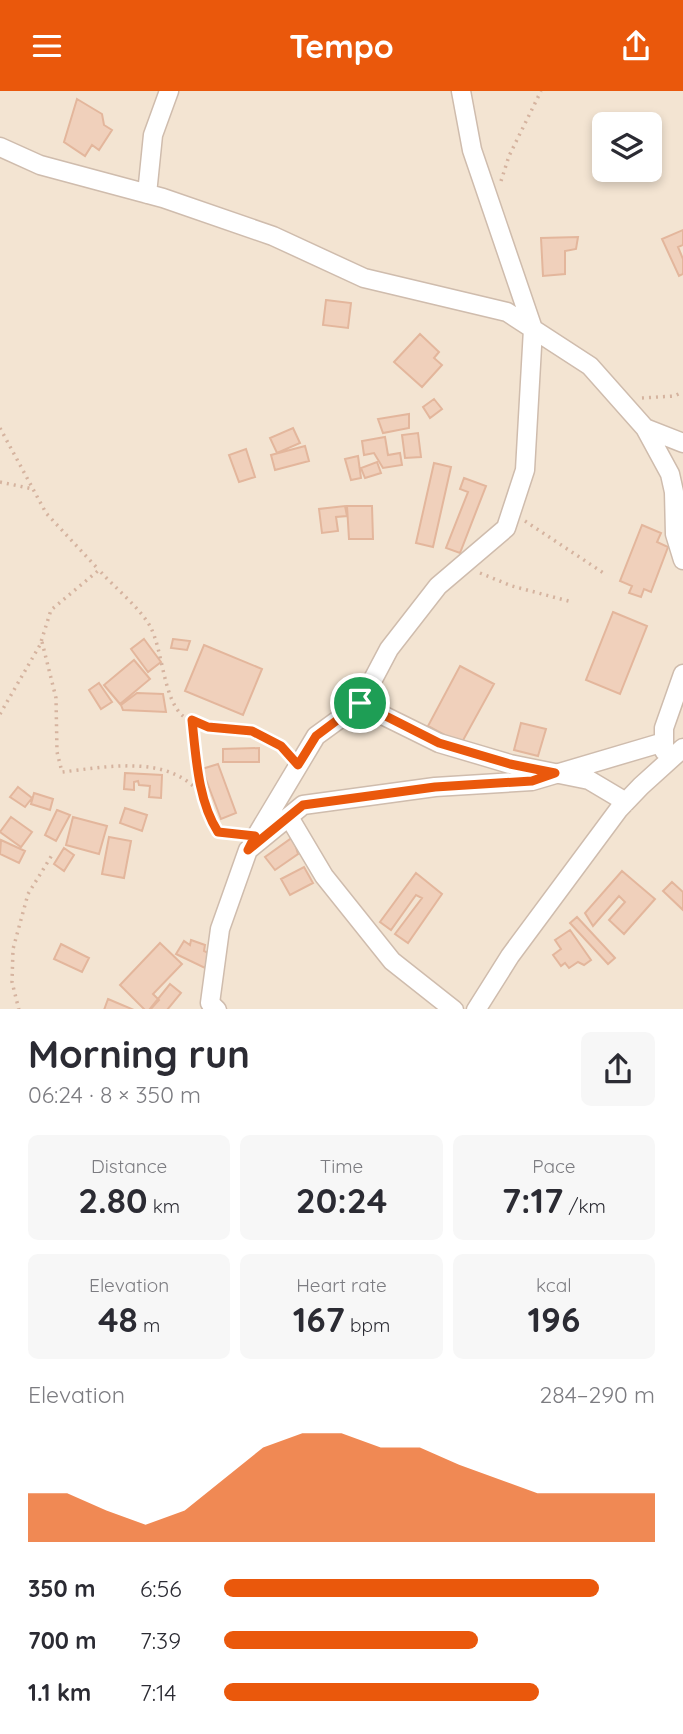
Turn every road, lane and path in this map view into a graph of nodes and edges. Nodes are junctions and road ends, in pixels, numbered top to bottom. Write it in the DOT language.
graph roads {
  1 [pos="169,91"];
  2 [pos="461,91"];
  3 [pos="541,91"];
  4 [pos="0,147"];
  5 [pos="147,194"];
  6 [pos="492,210"];
  7 [pos="533,329"];
  8 [pos="683,392"];
  9 [pos="623,403"];
  10 [pos="0,428"];
  11 [pos="645,428"];
  12 [pos="683,443"];
  13 [pos="0,482"];
  14 [pos="33,489"];
  15 [pos="511,513"];
  16 [pos="683,560"];
  17 [pos="461,566"];
  18 [pos="99,571"];
  19 [pos="605,574"];
  20 [pos="572,602"];
  21 [pos="42,640"];
  22 [pos="683,674"];
  23 [pos="360,703"];
  24 [pos="0,714"];
  25 [pos="192,720"];
  26 [pos="664,742"];
  27 [pos="683,748"];
  28 [pos="298,765"];
  29 [pos="664,765"];
  30 [pos="555,773"];
  31 [pos="202,795"];
  32 [pos="626,802"];
  33 [pos="289,817"];
  34 [pos="252,843"];
  35 [pos="52,855"];
  36 [pos="19,1009"];
  37 [pos="216,1009"];
  38 [pos="453,1009"];
  39 [pos="477,1009"];
  1 -- 5 [label="street"];
  2 -- 6 [label="street"];
  3 -- 6 [label="path"];
  4 -- 5 [label="street"];
  5 -- 7 [label="street"];
  6 -- 7 [label="street"];
  7 -- 9 [label="street"];
  7 -- 15 [label="street"];
  8 -- 9 [label="path"];
  9 -- 11 [label="street"];
  10 -- 14 [label="path"];
  11 -- 12 [label="street"];
  11 -- 16 [label="street"];
  13 -- 14 [label="path"];
  14 -- 18 [label="path"];
  15 -- 17 [label="street"];
  15 -- 19 [label="path"];
  17 -- 20 [label="path"];
  17 -- 23 [label="street"];
  18 -- 21 [label="path"];
  18 -- 25 [label="path"];
  21 -- 24 [label="path"];
  21 -- 31 [label="path"];
  22 -- 26 [label="street"];
  23 -- 28 [label="street"];
  23 -- 30 [label="street"];
  25 -- 28 [label="path"];
  25 -- 31 [label="path"];
  26 -- 29 [label="street"];
  26 -- 30 [label="street"];
  27 -- 29 [label="street"];
  28 -- 34 [label="street"];
  29 -- 32 [label="street"];
  30 -- 32 [label="street"];
  30 -- 33 [label="street"];
  31 -- 34 [label="path"];
  32 -- 39 [label="street"];
  33 -- 34 [label="street"];
  33 -- 38 [label="street"];
  34 -- 37 [label="street"];
  35 -- 36 [label="path"];
}
